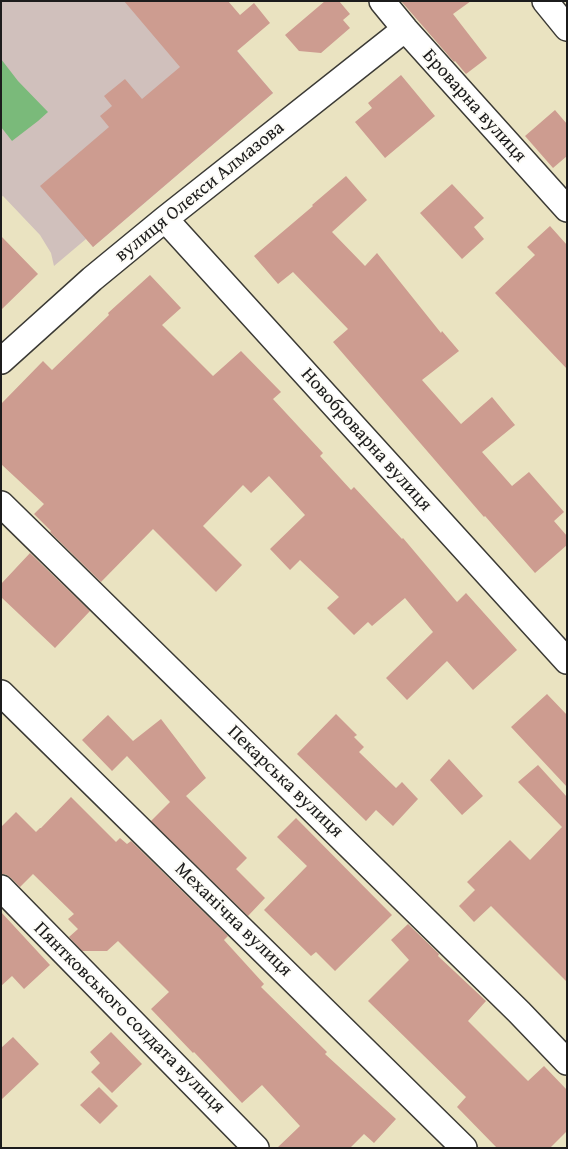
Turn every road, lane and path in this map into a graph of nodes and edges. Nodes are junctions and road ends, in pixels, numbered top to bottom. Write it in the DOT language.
graph roads {
  1 [pos="382,1"];
  2 [pos="545,1"];
  3 [pos="567,28"];
  4 [pos="405,29"];
  5 [pos="567,209"];
  6 [pos="165,219"];
  7 [pos="1,361"];
  8 [pos="1,504"];
  9 [pos="567,661"];
  10 [pos="1,693"];
  11 [pos="1,888"];
  12 [pos="567,1062"];
  13 [pos="256,1148"];
  14 [pos="464,1148"];
  1 -- 4 [label="street, Броварна вулиця"];
  2 -- 3 [label="street"];
  4 -- 5 [label="street, Броварна вулиця"];
  4 -- 6 [label="street, вулиця Олекси Алмазова"];
  6 -- 7 [label="street, вулиця Олекси Алмазова"];
  6 -- 9 [label="street, Новоброварна вулиця"];
  8 -- 12 [label="street, Пекарська вулиця"];
  10 -- 14 [label="street, Механічна вулиця"];
  11 -- 13 [label="street, Пянтковського солдата вулиця"];
}
